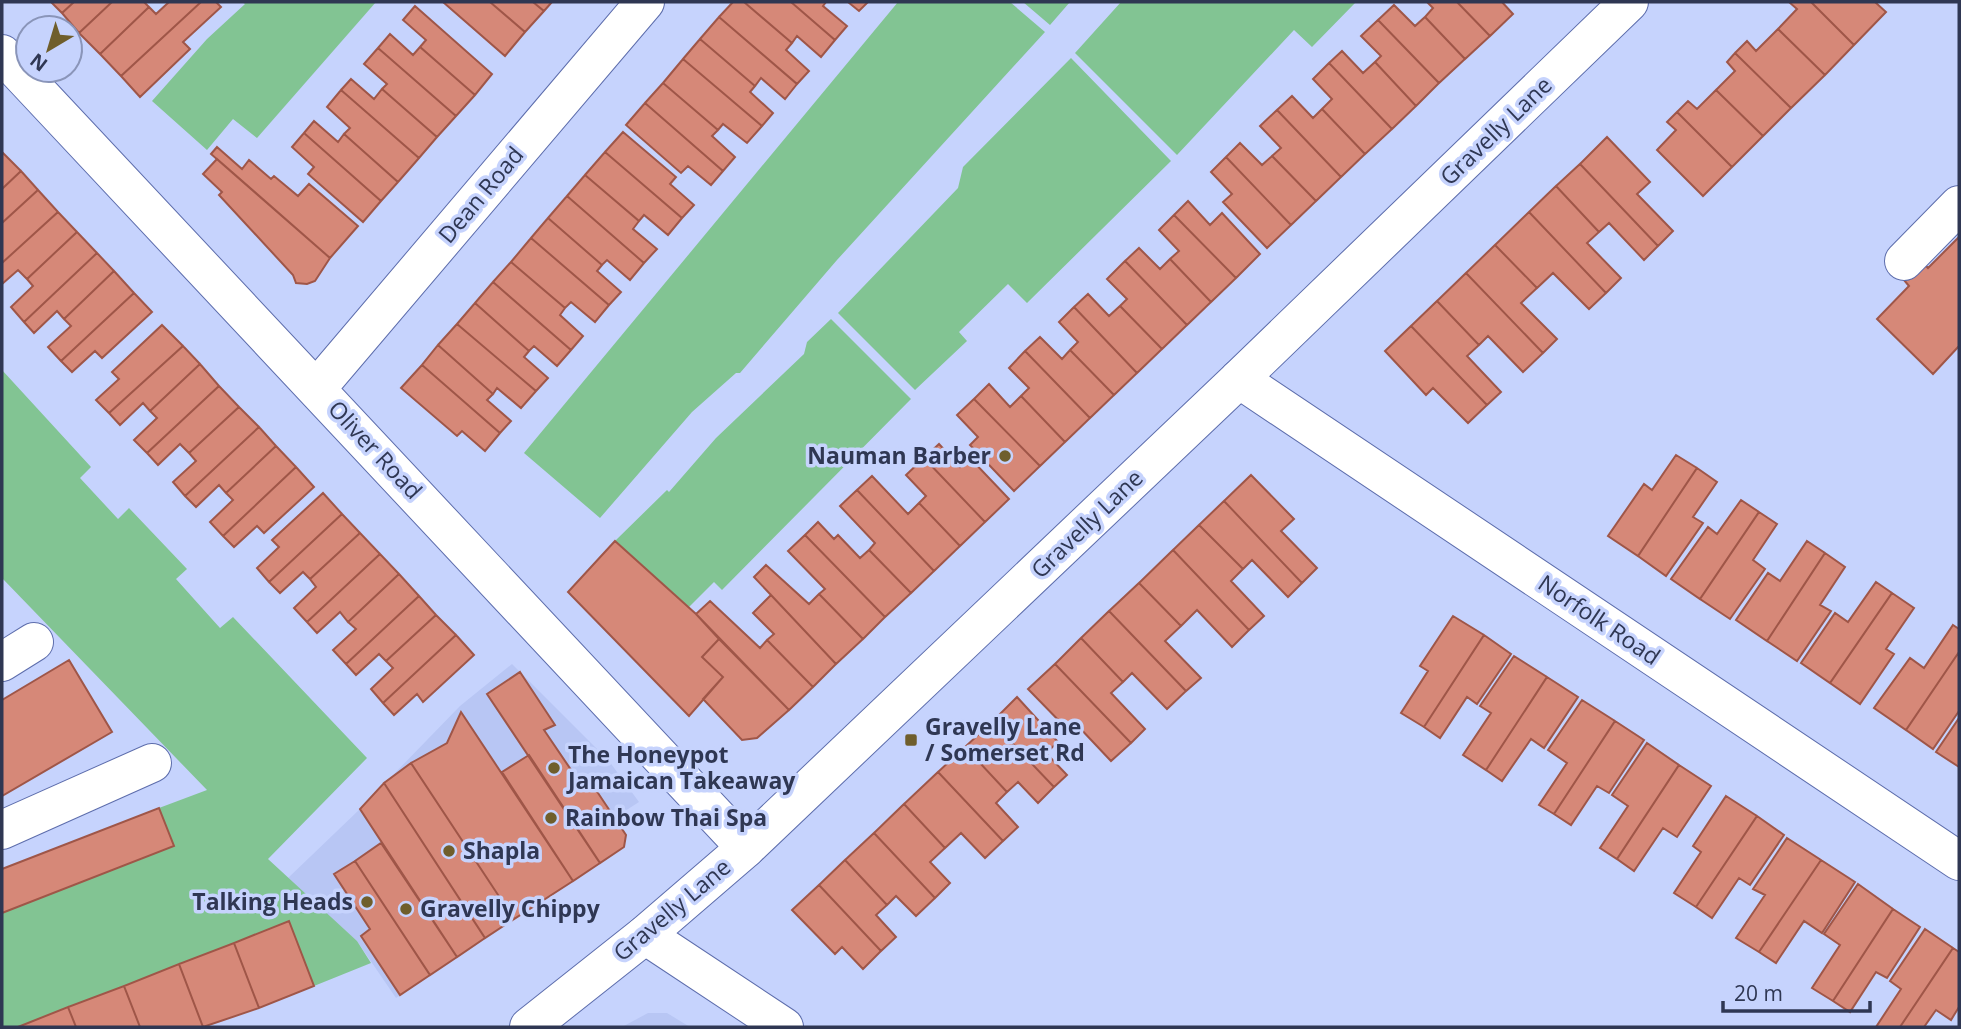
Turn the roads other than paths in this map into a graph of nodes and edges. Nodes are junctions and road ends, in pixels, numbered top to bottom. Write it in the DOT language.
graph roads {
  1 [pos="645,2"];
  2 [pos="1629,2"];
  3 [pos="2,54"];
  4 [pos="1959,205"];
  5 [pos="1903,261"];
  6 [pos="1239,379"];
  7 [pos="317,388"];
  8 [pos="34,642"];
  9 [pos="2,662"];
  10 [pos="152,763"];
  11 [pos="2,830"];
  12 [pos="746,848"];
  13 [pos="1959,861"];
  14 [pos="645,935"];
  15 [pos="529,1027"];
  16 [pos="785,1027"];
  1 -- 7 [label="street, Dean Road"];
  2 -- 6 [label="street, Gravelly Lane"];
  3 -- 7 [label="street, Oliver Road"];
  4 -- 5 [label="street"];
  6 -- 12 [label="street, Gravelly Lane"];
  6 -- 13 [label="street, Norfolk Road"];
  7 -- 12 [label="street, Oliver Road"];
  8 -- 9 [label="street"];
  10 -- 11 [label="street"];
  12 -- 14 [label="street, Gravelly Lane"];
  14 -- 15 [label="street, Gravelly Lane"];
  14 -- 16 [label="street"];
}
